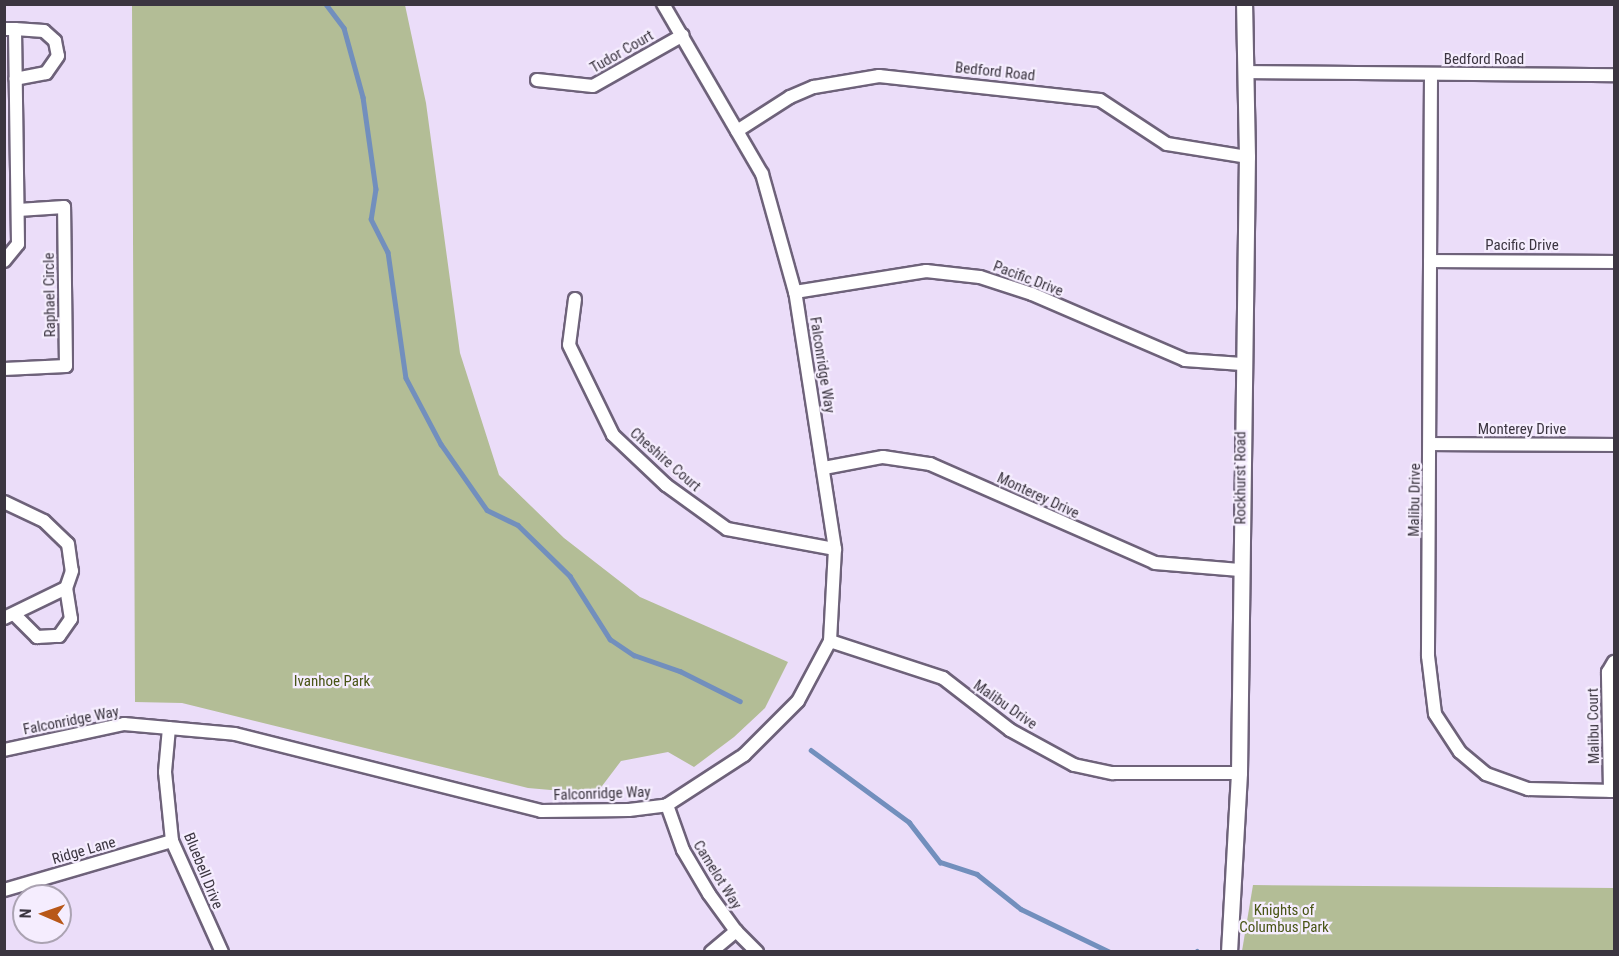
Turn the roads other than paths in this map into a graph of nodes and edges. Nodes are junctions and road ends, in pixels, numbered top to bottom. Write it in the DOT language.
graph roads {
  1 [pos="663,4"];
  2 [pos="1244,4"];
  3 [pos="10,29"];
  4 [pos="683,35"];
  5 [pos="1245,72"];
  6 [pos="1431,75"];
  7 [pos="1614,75"];
  8 [pos="16,79"];
  9 [pos="537,80"];
  10 [pos="737,131"];
  11 [pos="1247,156"];
  12 [pos="18,210"];
  13 [pos="4,261"];
  14 [pos="1430,261"];
  15 [pos="1614,262"];
  16 [pos="795,292"];
  17 [pos="575,299"];
  18 [pos="1242,364"];
  19 [pos="4,369"];
  20 [pos="1430,444"];
  21 [pos="1614,445"];
  22 [pos="824,468"];
  23 [pos="4,502"];
  24 [pos="835,549"];
  25 [pos="1240,570"];
  26 [pos="66,588"];
  27 [pos="9,616"];
  28 [pos="830,641"];
  29 [pos="1614,662"];
  30 [pos="169,728"];
  31 [pos="4,750"];
  32 [pos="1239,773"];
  33 [pos="1612,791"];
  34 [pos="667,805"];
  35 [pos="172,841"];
  36 [pos="4,890"];
  37 [pos="736,932"];
  38 [pos="222,951"];
  39 [pos="711,951"];
  40 [pos="757,951"];
  41 [pos="1229,951"];
  1 -- 4 [label="street, Falconridge Way"];
  2 -- 5 [label="street, Rockhurst Road"];
  3 -- 8 [label="street"];
  3 -- 8 [label="street"];
  4 -- 9 [label="street, Tudor Court"];
  4 -- 10 [label="street, Falconridge Way"];
  5 -- 6 [label="street, Bedford Road"];
  5 -- 11 [label="street, Rockhurst Road"];
  6 -- 7 [label="street, Bedford Road"];
  6 -- 14 [label="street, Malibu Drive"];
  8 -- 12 [label="street"];
  10 -- 11 [label="street, Bedford Road"];
  10 -- 16 [label="street, Falconridge Way"];
  11 -- 18 [label="street, Rockhurst Road"];
  12 -- 13 [label="street"];
  12 -- 19 [label="street, Raphael Circle"];
  14 -- 15 [label="street, Pacific Drive"];
  14 -- 20 [label="street, Malibu Drive"];
  16 -- 18 [label="street, Pacific Drive"];
  16 -- 22 [label="street, Falconridge Way"];
  17 -- 24 [label="street, Cheshire Court"];
  18 -- 25 [label="street, Rockhurst Road"];
  20 -- 21 [label="street, Monterey Drive"];
  20 -- 33 [label="street, Malibu Drive"];
  22 -- 24 [label="street, Falconridge Way"];
  22 -- 25 [label="street, Monterey Drive"];
  23 -- 26 [label="street"];
  24 -- 28 [label="street, Falconridge Way"];
  25 -- 32 [label="street, Rockhurst Road"];
  26 -- 27 [label="street"];
  26 -- 27 [label="street"];
  28 -- 32 [label="street, Malibu Drive"];
  28 -- 34 [label="street, Falconridge Way"];
  29 -- 33 [label="street, Malibu Court"];
  30 -- 31 [label="street, Falconridge Way"];
  30 -- 34 [label="street, Falconridge Way"];
  30 -- 35 [label="street, Bluebell Drive"];
  32 -- 41 [label="street, Rockhurst Road"];
  34 -- 37 [label="street, Camelot Way"];
  35 -- 36 [label="street, Ridge Lane"];
  35 -- 38 [label="street, Bluebell Drive"];
  37 -- 39 [label="street"];
  37 -- 40 [label="street, Camelot Way"];
}
